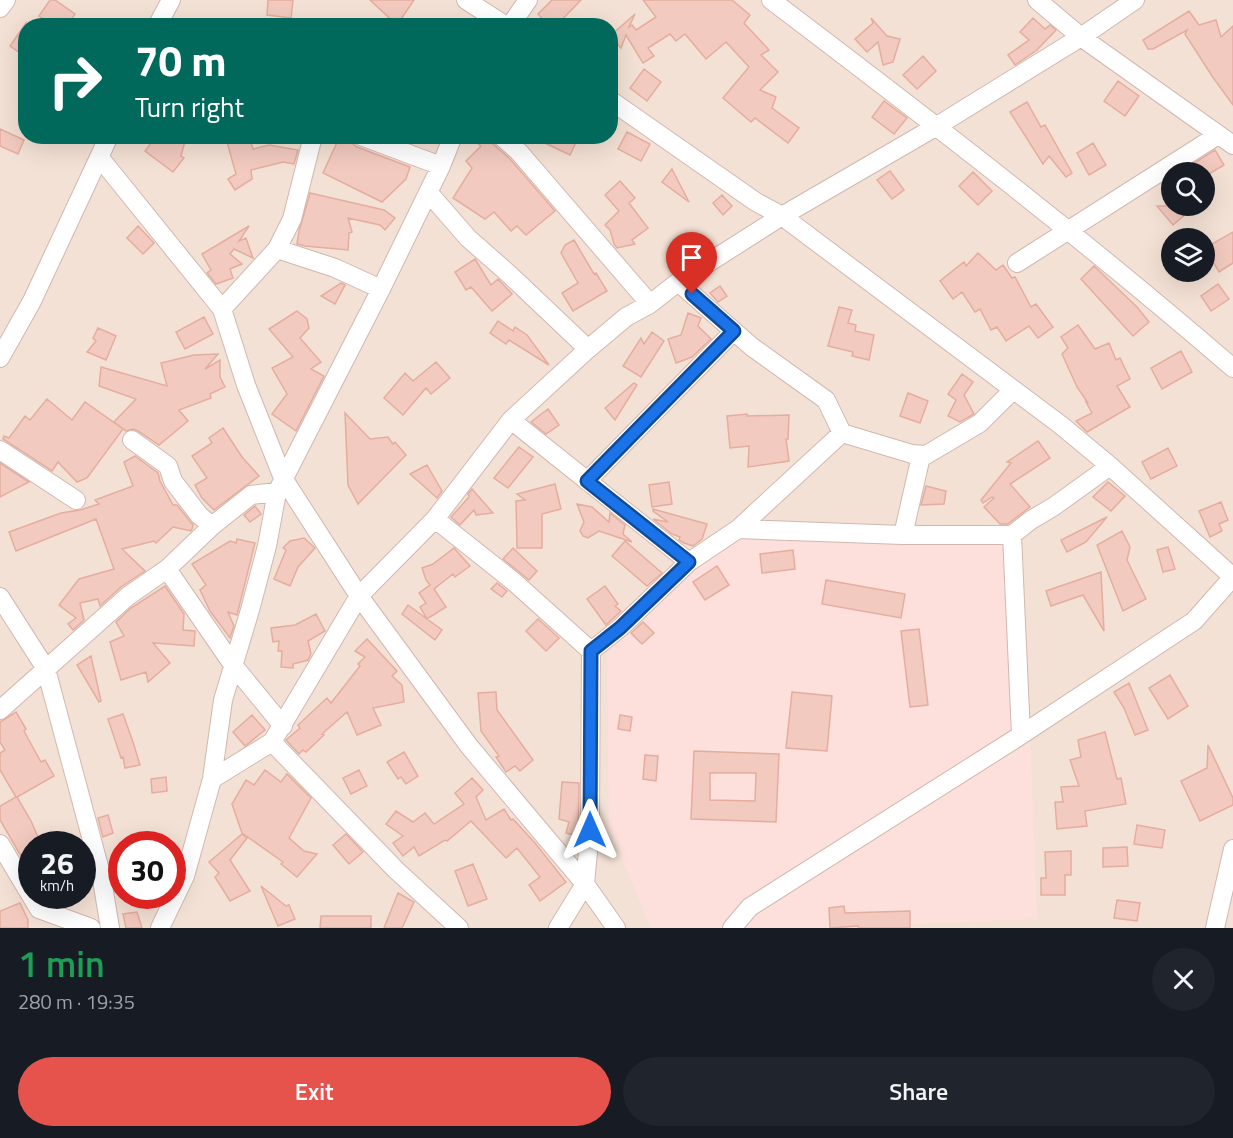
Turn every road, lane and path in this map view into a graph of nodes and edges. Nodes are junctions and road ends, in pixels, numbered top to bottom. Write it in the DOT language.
graph roads {
  1 [pos="6,0"];
  2 [pos="171,0"];
  3 [pos="466,0"];
  4 [pos="528,0"];
  5 [pos="771,0"];
  6 [pos="1037,0"];
  7 [pos="1135,0"];
  8 [pos="0,8"];
  9 [pos="163,18"];
  10 [pos="495,18"];
  11 [pos="514,18"];
  12 [pos="1081,37"];
  13 [pos="618,106"];
  14 [pos="937,126"];
  15 [pos="1226,140"];
  16 [pos="105,144"];
  17 [pos="311,144"];
  18 [pos="383,144"];
  19 [pos="450,144"];
  20 [pos="510,144"];
  21 [pos="99,158"];
  22 [pos="441,166"];
  23 [pos="428,192"];
  24 [pos="782,216"];
  25 [pos="1067,231"];
  26 [pos="277,249"];
  27 [pos="1017,263"];
  28 [pos="678,282"];
  29 [pos="381,289"];
  30 [pos="650,304"];
  31 [pos="222,309"];
  32 [pos="734,331"];
  33 [pos="588,349"];
  34 [pos="0,358"];
  35 [pos="1233,368"];
  36 [pos="1013,390"];
  37 [pos="511,420"];
  38 [pos="842,434"];
  39 [pos="132,440"];
  40 [pos="0,450"];
  41 [pos="921,456"];
  42 [pos="1110,466"];
  43 [pos="587,481"];
  44 [pos="280,485"];
  45 [pos="76,500"];
  46 [pos="435,519"];
  47 [pos="212,526"];
  48 [pos="738,529"];
  49 [pos="903,535"];
  50 [pos="1012,535"];
  51 [pos="689,562"];
  52 [pos="167,569"];
  53 [pos="1233,577"];
  54 [pos="359,596"];
  55 [pos="0,597"];
  56 [pos="591,651"];
  57 [pos="233,665"];
  58 [pos="46,669"];
  59 [pos="0,710"];
  60 [pos="283,726"];
  61 [pos="1021,735"];
  62 [pos="272,742"];
  63 [pos="212,779"];
  64 [pos="0,844"];
  65 [pos="1233,849"];
  66 [pos="585,884"];
  67 [pos="91,928"];
  68 [pos="110,928"];
  69 [pos="160,928"];
  70 [pos="459,928"];
  71 [pos="558,928"];
  72 [pos="616,928"];
  73 [pos="732,928"];
  74 [pos="1215,928"];
  1 -- 8 [label="street"];
  2 -- 9 [label="street"];
  3 -- 10 [label="street"];
  4 -- 11 [label="street"];
  5 -- 14 [label="street"];
  6 -- 12 [label="street"];
  7 -- 12 [label="street"];
  12 -- 14 [label="street"];
  12 -- 15 [label="street"];
  13 -- 24 [label="street"];
  14 -- 24 [label="street"];
  14 -- 25 [label="street"];
  15 -- 25 [label="street"];
  16 -- 21 [label="street"];
  17 -- 26 [label="street"];
  18 -- 22 [label="street"];
  19 -- 22 [label="street"];
  20 -- 30 [label="street"];
  21 -- 31 [label="street"];
  21 -- 34 [label="street"];
  22 -- 23 [label="street"];
  23 -- 29 [label="street"];
  23 -- 33 [label="street"];
  24 -- 28 [label="street"];
  24 -- 36 [label="street"];
  25 -- 27 [label="street"];
  25 -- 35 [label="street"];
  26 -- 29 [label="street"];
  26 -- 31 [label="street"];
  28 -- 30 [label="street"];
  28 -- 32 [label="street"];
  29 -- 44 [label="street"];
  30 -- 33 [label="street"];
  31 -- 44 [label="street"];
  32 -- 38 [label="street"];
  32 -- 43 [label="street"];
  33 -- 37 [label="street"];
  36 -- 41 [label="street"];
  36 -- 42 [label="street"];
  37 -- 43 [label="street"];
  37 -- 46 [label="street"];
  38 -- 41 [label="street"];
  38 -- 48 [label="street"];
  39 -- 47 [label="street"];
  40 -- 45 [label="street"];
  41 -- 49 [label="street"];
  42 -- 50 [label="street"];
  42 -- 53 [label="street"];
  43 -- 51 [label="street"];
  44 -- 47 [label="street"];
  44 -- 54 [label="street"];
  44 -- 57 [label="street"];
  46 -- 54 [label="street"];
  46 -- 56 [label="street"];
  47 -- 52 [label="street"];
  48 -- 49 [label="street"];
  48 -- 51 [label="street"];
  49 -- 50 [label="street"];
  50 -- 61 [label="street"];
  51 -- 56 [label="street"];
  52 -- 57 [label="street"];
  52 -- 58 [label="street"];
  53 -- 61 [label="street"];
  54 -- 60 [label="street"];
  54 -- 66 [label="street"];
  55 -- 58 [label="street"];
  56 -- 66 [label="street"];
  57 -- 60 [label="street"];
  57 -- 63 [label="street"];
  58 -- 59 [label="street"];
  58 -- 68 [label="street"];
  60 -- 62 [label="street"];
  61 -- 73 [label="street"];
  62 -- 63 [label="street"];
  62 -- 70 [label="street"];
  63 -- 69 [label="street"];
  64 -- 67 [label="street"];
  65 -- 74 [label="street"];
  66 -- 71 [label="street"];
  66 -- 72 [label="street"];
}
